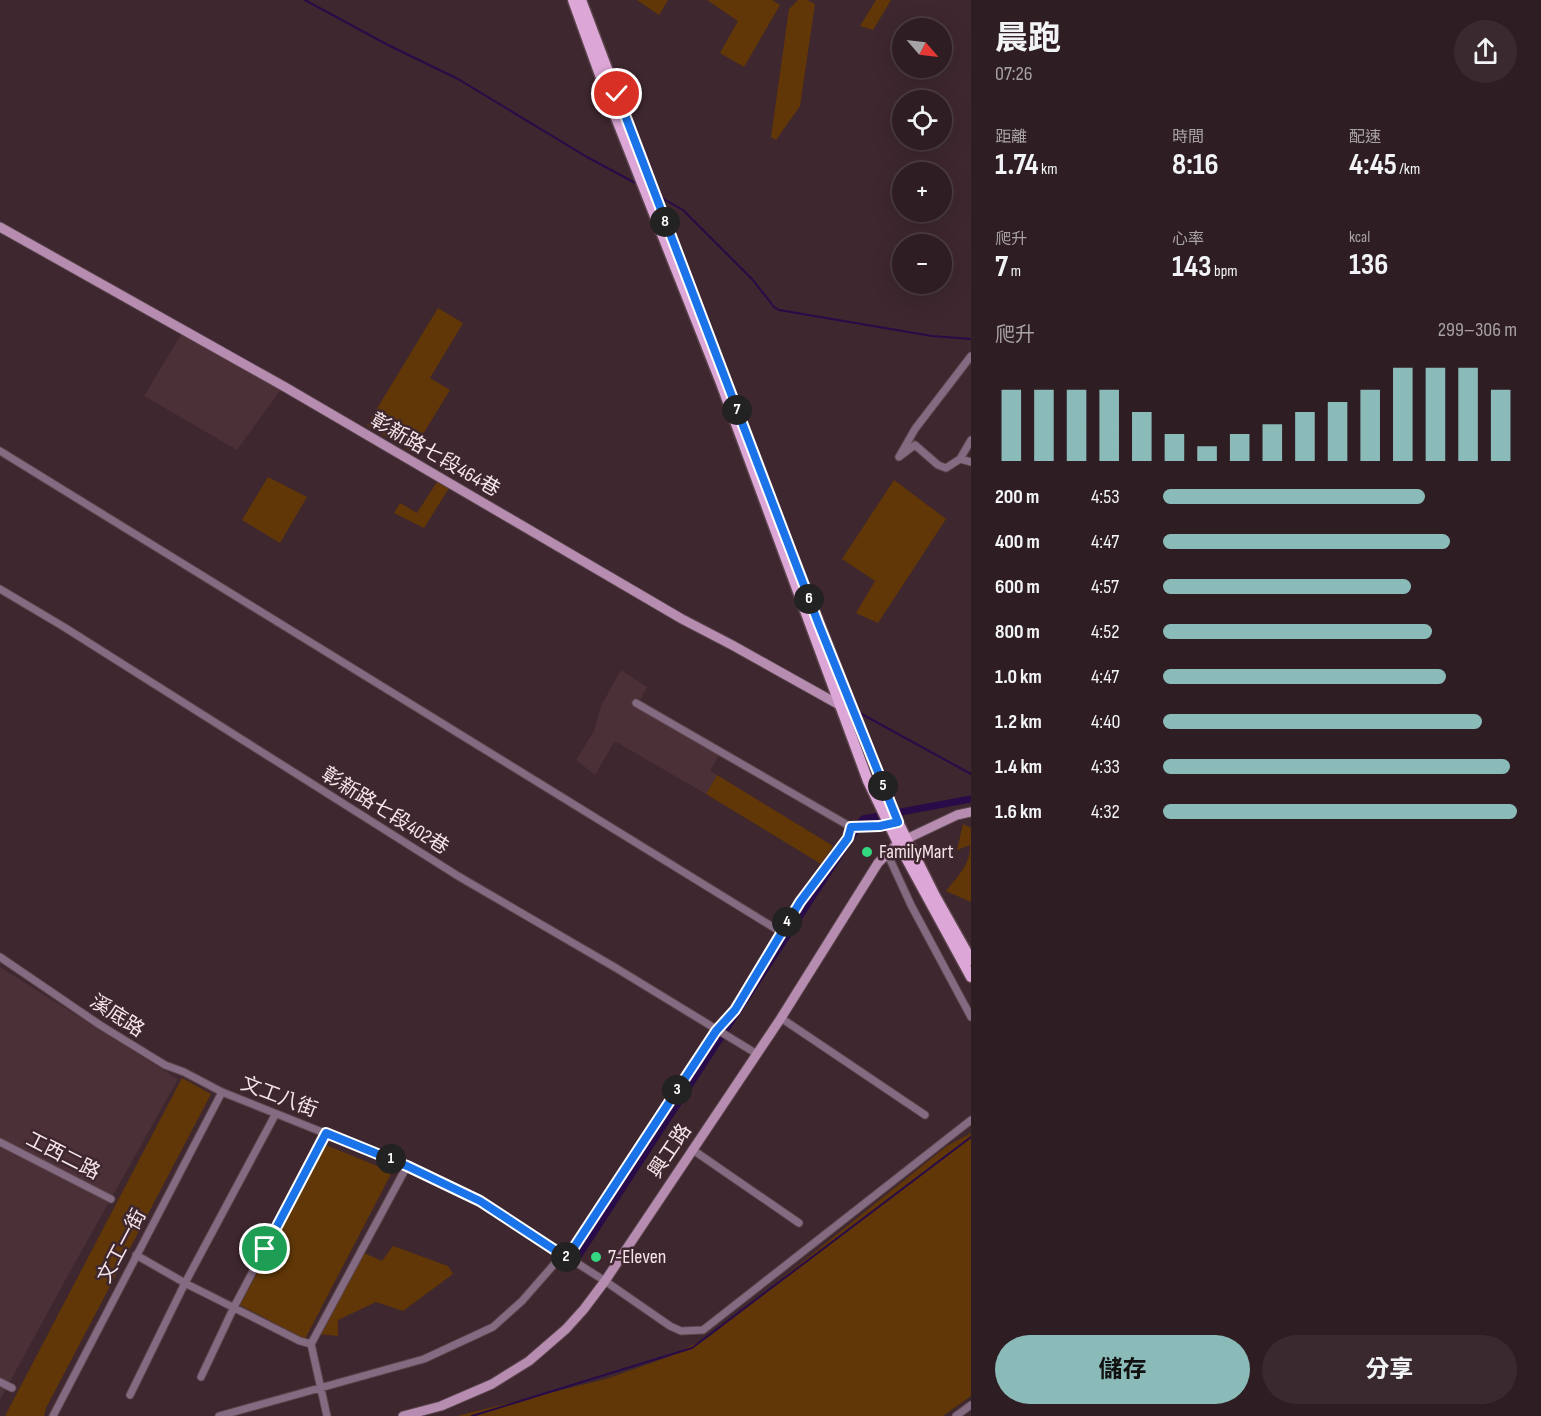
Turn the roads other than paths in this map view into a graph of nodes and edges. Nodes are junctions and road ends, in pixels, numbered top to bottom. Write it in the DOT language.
graph roads {
  1 [pos="573,0"];
  2 [pos="581,0"];
  3 [pos="0,227"];
  4 [pos="971,356"];
  5 [pos="971,440"];
  6 [pos="0,451"];
  7 [pos="960,459"];
  8 [pos="971,462"];
  9 [pos="0,589"];
  10 [pos="636,703"];
  11 [pos="838,705"];
  12 [pos="852,712"];
  13 [pos="971,812"];
  14 [pos="889,824"];
  15 [pos="854,827"];
  16 [pos="902,841"];
  17 [pos="887,853"];
  18 [pos="781,932"];
  19 [pos="0,957"];
  20 [pos="971,960"];
  21 [pos="971,977"];
  22 [pos="971,1017"];
  23 [pos="780,1018"];
  24 [pos="716,1031"];
  25 [pos="757,1054"];
  26 [pos="222,1092"];
  27 [pos="275,1114"];
  28 [pos="925,1115"];
  29 [pos="971,1120"];
  30 [pos="326,1133"];
  31 [pos="0,1142"];
  32 [pos="693,1150"];
  33 [pos="407,1166"];
  34 [pos="111,1199"];
  35 [pos="800,1223"];
  36 [pos="136,1255"];
  37 [pos="567,1258"];
  38 [pos="605,1281"];
  39 [pos="185,1283"];
  40 [pos="234,1307"];
  41 [pos="310,1344"];
  42 [pos="201,1377"];
  43 [pos="0,1382"];
  44 [pos="319,1387"];
  45 [pos="12,1388"];
  46 [pos="130,1395"];
  47 [pos="971,1405"];
  48 [pos="53,1416"];
  49 [pos="219,1416"];
  50 [pos="327,1416"];
  51 [pos="403,1416"];
  52 [pos="956,1416"];
  1 -- 11 [label="main road"];
  2 -- 12 [label="main road"];
  3 -- 11 [label="street, 彰新路七段464巷"];
  4 -- 7 [label="street"];
  5 -- 7 [label="street"];
  6 -- 18 [label="street"];
  7 -- 8 [label="street"];
  9 -- 24 [label="street, 彰新路七段402巷"];
  10 -- 15 [label="street"];
  11 -- 12 [label="street, 彰新路七段464巷"];
  11 -- 14 [label="main road"];
  12 -- 14 [label="main road"];
  13 -- 16 [label="street, 興工路"];
  14 -- 15 [label="street"];
  14 -- 16 [label="main road"];
  15 -- 18 [label="street"];
  16 -- 17 [label="street, 興工路"];
  16 -- 20 [label="main road"];
  16 -- 21 [label="main road"];
  17 -- 22 [label="street"];
  17 -- 23 [label="street, 興工路"];
  18 -- 24 [label="street"];
  19 -- 26 [label="street, 溪底路"];
  23 -- 25 [label="street, 興工路"];
  23 -- 28 [label="street"];
  24 -- 25 [label="street, 彰新路七段402巷"];
  24 -- 37 [label="street"];
  25 -- 32 [label="street, 興工路"];
  26 -- 27 [label="street, 文工八街"];
  26 -- 36 [label="street, 文工一街"];
  27 -- 30 [label="street, 文工八街"];
  27 -- 39 [label="street"];
  29 -- 38 [label="street, 文工八街"];
  30 -- 33 [label="street, 文工八街"];
  30 -- 40 [label="street"];
  31 -- 34 [label="street, 工西二路"];
  32 -- 35 [label="street"];
  32 -- 38 [label="street, 興工路"];
  33 -- 37 [label="street, 文工八街"];
  33 -- 41 [label="street"];
  36 -- 39 [label="street"];
  36 -- 48 [label="street, 文工一街"];
  37 -- 38 [label="street, 文工八街"];
  37 -- 44 [label="street"];
  38 -- 51 [label="street, 興工路"];
  39 -- 40 [label="street"];
  39 -- 46 [label="street"];
  40 -- 41 [label="street"];
  40 -- 42 [label="street"];
  41 -- 44 [label="street"];
  43 -- 45 [label="street"];
  44 -- 49 [label="street"];
  44 -- 50 [label="street"];
  47 -- 52 [label="street"];
}
